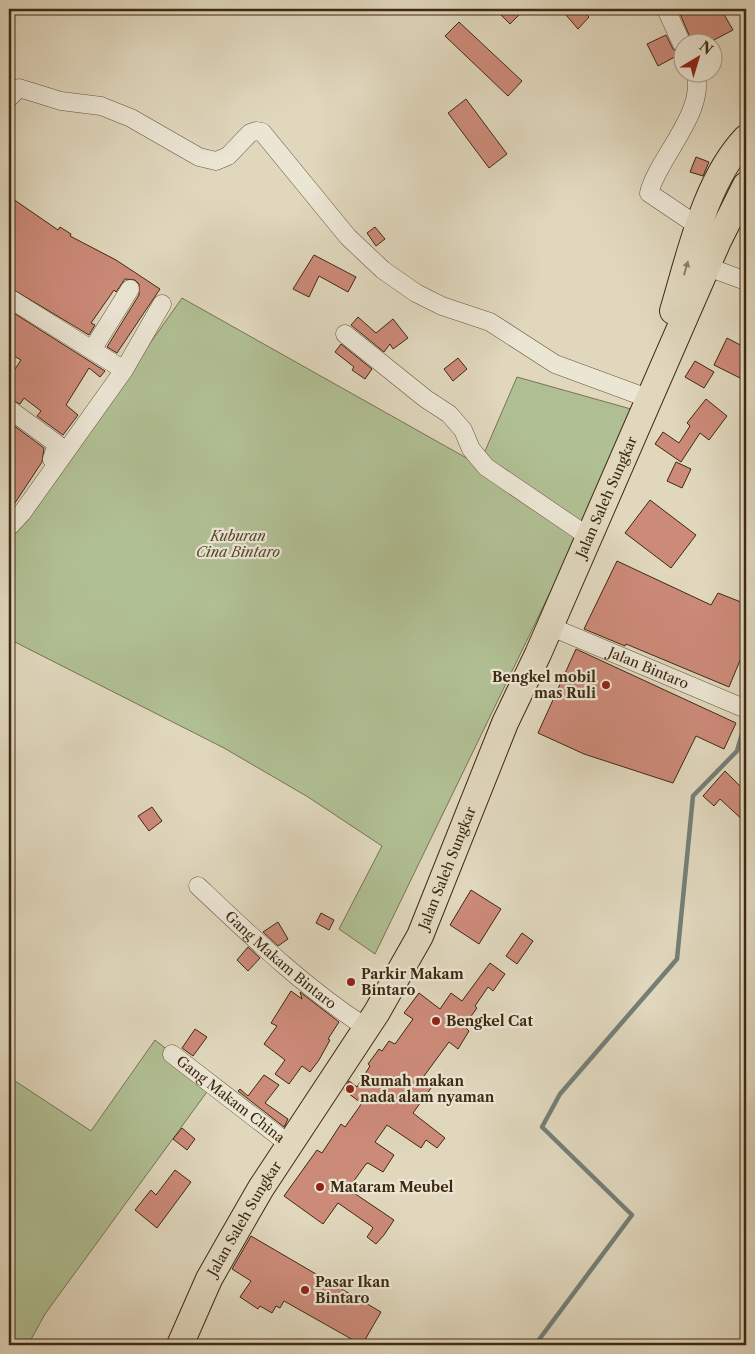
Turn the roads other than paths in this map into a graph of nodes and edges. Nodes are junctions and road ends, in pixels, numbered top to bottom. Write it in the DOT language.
graph roads {
  1 [pos="666,9"];
  2 [pos="677,32"];
  3 [pos="697,82"];
  4 [pos="9,98"];
  5 [pos="746,138"];
  6 [pos="746,185"];
  7 [pos="698,226"];
  8 [pos="708,267"];
  9 [pos="746,281"];
  10 [pos="130,289"];
  11 [pos="9,298"];
  12 [pos="162,304"];
  13 [pos="346,334"];
  14 [pos="92,350"];
  15 [pos="665,366"];
  16 [pos="124,370"];
  17 [pos="650,399"];
  18 [pos="9,409"];
  19 [pos="57,463"];
  20 [pos="9,527"];
  21 [pos="589,537"];
  22 [pos="549,626"];
  23 [pos="745,708"];
  24 [pos="198,886"];
  25 [pos="367,1028"];
  26 [pos="172,1054"];
  27 [pos="290,1145"];
  28 [pos="180,1345"];
  1 -- 2 [label="street"];
  3 -- 7 [label="street"];
  4 -- 17 [label="street"];
  5 -- 7 [label="highway, Jalan Saleh Sungkar"];
  6 -- 8 [label="highway, Jalan Saleh Sungkar"];
  15 -- 7 [label="highway, Jalan Saleh Sungkar, one-way"];
  8 -- 9 [label="street"];
  8 -- 15 [label="highway, Jalan Saleh Sungkar"];
  10 -- 14 [label="street"];
  11 -- 14 [label="street"];
  12 -- 16 [label="street"];
  13 -- 21 [label="street"];
  14 -- 16 [label="street"];
  15 -- 17 [label="highway, Jalan Saleh Sungkar"];
  16 -- 19 [label="street"];
  17 -- 21 [label="highway, Jalan Saleh Sungkar"];
  18 -- 19 [label="street"];
  19 -- 20 [label="street"];
  21 -- 22 [label="highway, Jalan Saleh Sungkar"];
  22 -- 23 [label="street, Jalan Bintaro"];
  22 -- 25 [label="highway, Jalan Saleh Sungkar"];
  24 -- 25 [label="street, Gang Makam Bintaro"];
  25 -- 27 [label="highway, Jalan Saleh Sungkar"];
  26 -- 27 [label="street, Gang Makam China"];
  27 -- 28 [label="highway, Jalan Saleh Sungkar"];
}
